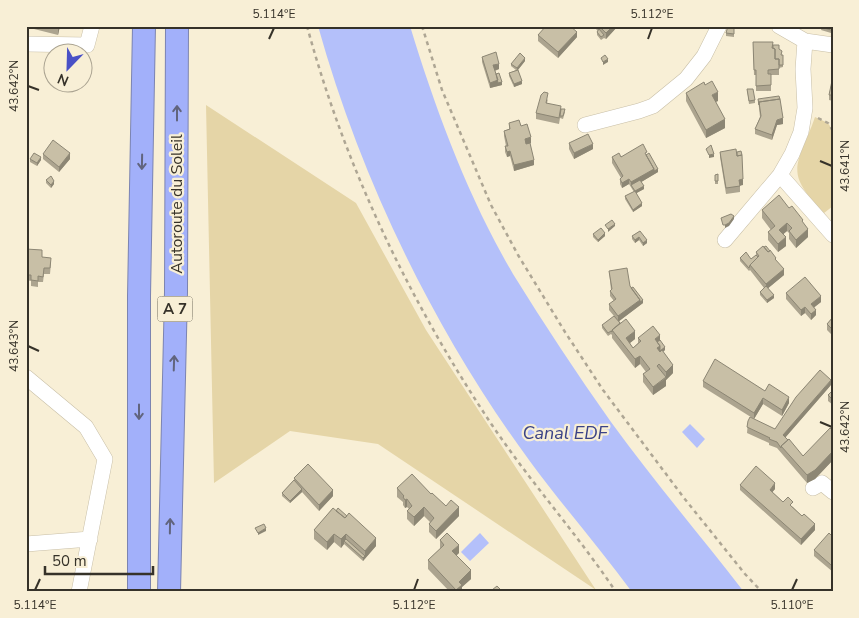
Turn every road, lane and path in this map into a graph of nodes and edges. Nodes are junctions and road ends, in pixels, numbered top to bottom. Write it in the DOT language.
graph roads {
  1 [pos="92,26"];
  2 [pos="144,26"];
  3 [pos="177,26"];
  4 [pos="307,26"];
  5 [pos="422,26"];
  6 [pos="719,26"];
  7 [pos="779,26"];
  8 [pos="805,41"];
  9 [pos="26,44"];
  10 [pos="833,46"];
  11 [pos="815,117"];
  12 [pos="585,125"];
  13 [pos="833,131"];
  14 [pos="780,175"];
  15 [pos="833,235"];
  16 [pos="725,240"];
  17 [pos="26,377"];
  18 [pos="813,488"];
  19 [pos="833,492"];
  20 [pos="90,539"];
  21 [pos="26,544"];
  22 [pos="79,592"];
  23 [pos="139,592"];
  24 [pos="169,592"];
  25 [pos="616,592"];
  26 [pos="762,592"];
  1 -- 9 [label="street"];
  2 -- 23 [label="highway, Autoroute du Soleil / A 7, one-way"];
  24 -- 3 [label="highway, Autoroute du Soleil / A 7, one-way"];
  4 -- 25 [label="path"];
  5 -- 26 [label="path"];
  6 -- 12 [label="street"];
  7 -- 8 [label="street"];
  8 -- 10 [label="street"];
  8 -- 14 [label="street"];
  11 -- 13 [label="path"];
  14 -- 15 [label="street"];
  14 -- 16 [label="street"];
  17 -- 20 [label="street"];
  18 -- 19 [label="street"];
  20 -- 21 [label="street"];
  20 -- 22 [label="street"];
}
